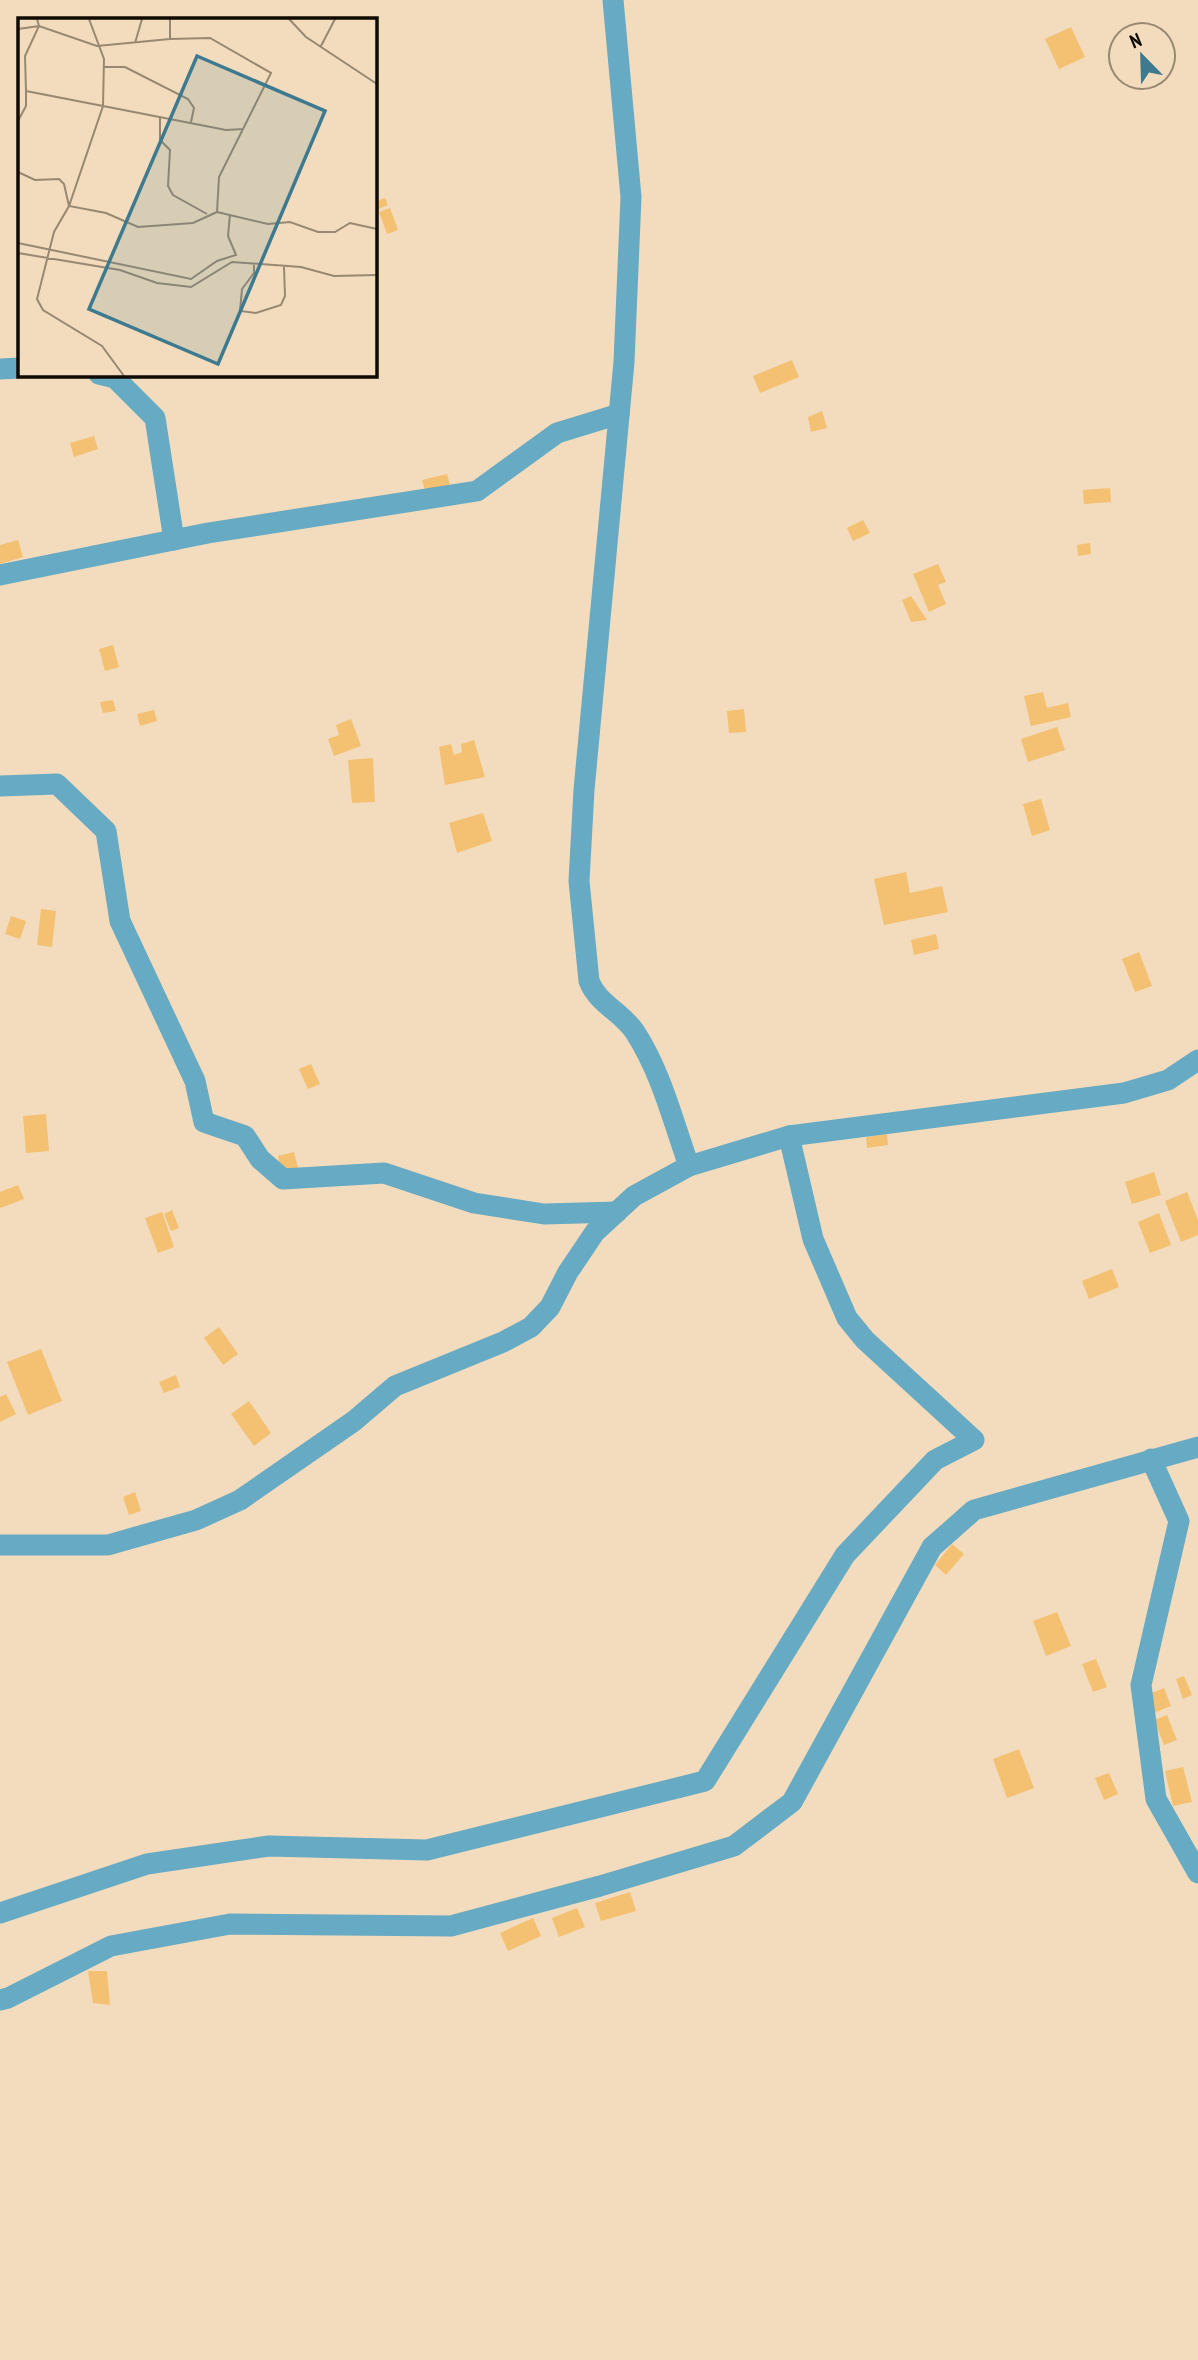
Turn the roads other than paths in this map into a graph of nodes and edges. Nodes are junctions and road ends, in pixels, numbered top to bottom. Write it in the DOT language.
graph roads {
  1 [pos="613,0"];
  2 [pos="18,368"];
  3 [pos="0,369"];
  4 [pos="107,376"];
  5 [pos="619,414"];
  6 [pos="174,540"];
  7 [pos="0,575"];
  8 [pos="0,786"];
  9 [pos="1198,1060"];
  10 [pos="789,1136"];
  11 [pos="689,1166"];
  12 [pos="617,1212"];
  13 [pos="1198,1447"];
  14 [pos="1151,1459"];
  15 [pos="0,1545"];
  16 [pos="1198,1873"];
  17 [pos="0,1913"];
  18 [pos="0,2000"];
  1 -- 5 [label="street"];
  2 -- 3 [label="street"];
  4 -- 6 [label="street"];
  5 -- 6 [label="street"];
  5 -- 11 [label="street"];
  6 -- 7 [label="street"];
  8 -- 12 [label="street"];
  9 -- 10 [label="street"];
  10 -- 11 [label="street"];
  10 -- 17 [label="street"];
  11 -- 12 [label="street"];
  12 -- 15 [label="street"];
  13 -- 14 [label="street"];
  14 -- 16 [label="street"];
  14 -- 18 [label="street"];
}
